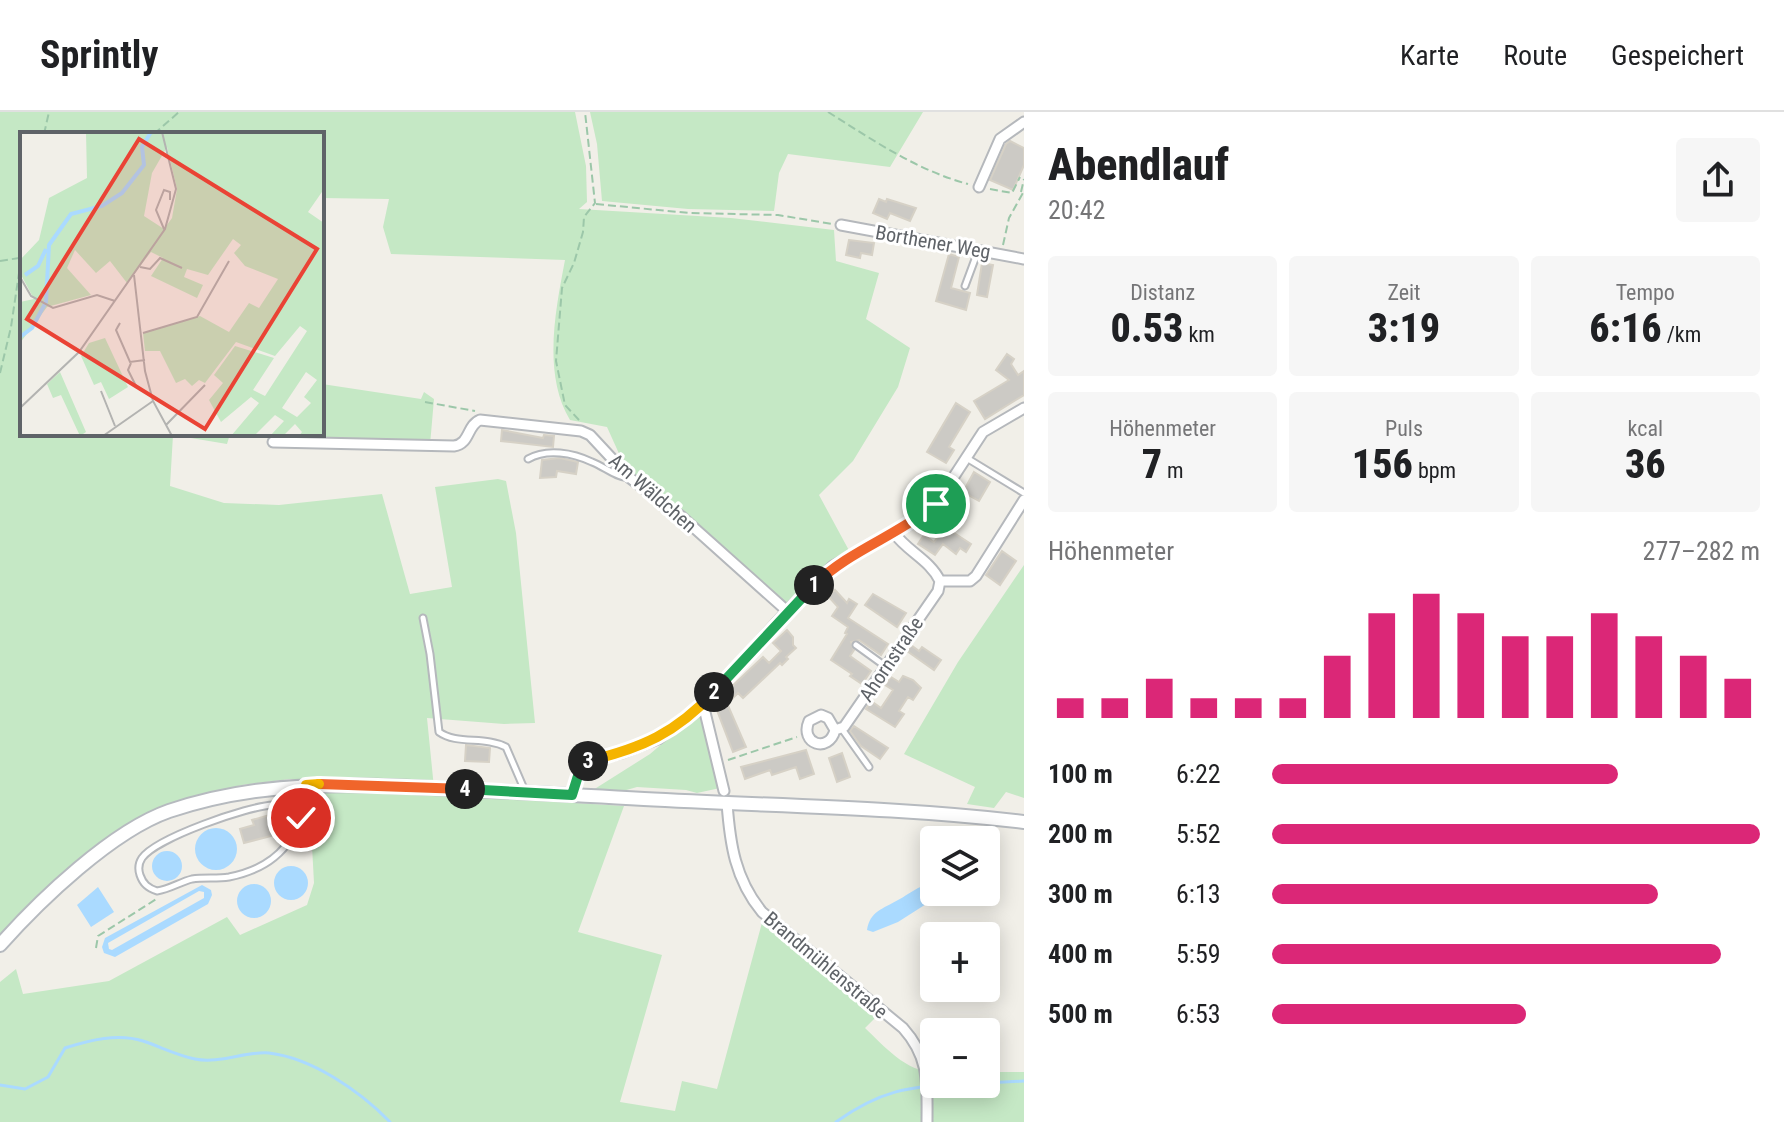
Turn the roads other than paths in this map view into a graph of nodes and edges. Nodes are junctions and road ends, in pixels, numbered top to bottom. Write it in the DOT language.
graph roads {
  1 [pos="1024,122"];
  2 [pos="979,187"];
  3 [pos="841,225"];
  4 [pos="979,250"];
  5 [pos="1024,259"];
  6 [pos="965,286"];
  7 [pos="1024,408"];
  8 [pos="273,442"];
  9 [pos="964,456"];
  10 [pos="528,459"];
  11 [pos="630,478"];
  12 [pos="1024,493"];
  13 [pos="1024,500"];
  14 [pos="894,533"];
  15 [pos="940,581"];
  16 [pos="787,611"];
  17 [pos="423,618"];
  18 [pos="856,645"];
  19 [pos="886,666"];
  20 [pos="703,704"];
  21 [pos="838,729"];
  22 [pos="869,767"];
  23 [pos="306,785"];
  24 [pos="525,792"];
  25 [pos="572,795"];
  26 [pos="725,797"];
  27 [pos="303,813"];
  28 [pos="1024,822"];
  29 [pos="0,945"];
  30 [pos="927,1122"];
  1 -- 2 [label="street"];
  3 -- 4 [label="street, Borthener Weg"];
  4 -- 5 [label="street, Borthener Weg"];
  4 -- 6 [label="lane"];
  7 -- 9 [label="street"];
  8 -- 11 [label="street, Am Wäldchen"];
  9 -- 12 [label="lane"];
  9 -- 14 [label="street"];
  10 -- 11 [label="lane"];
  11 -- 16 [label="street, Am Wäldchen"];
  13 -- 15 [label="street"];
  14 -- 15 [label="street"];
  14 -- 16 [label="street"];
  15 -- 19 [label="street, Ahornstraße"];
  16 -- 20 [label="street"];
  17 -- 24 [label="lane"];
  18 -- 19 [label="lane"];
  19 -- 21 [label="street, Ahornstraße"];
  20 -- 25 [label="street"];
  20 -- 26 [label="street, Brandmühlenstraße"];
  21 -- 21 [label="street"];
  21 -- 22 [label="lane"];
  23 -- 24 [label="main road"];
  23 -- 27 [label="lane"];
  23 -- 29 [label="main road"];
  24 -- 25 [label="main road"];
  25 -- 26 [label="main road"];
  26 -- 28 [label="main road"];
  26 -- 30 [label="street, Brandmühlenstraße"];
  27 -- 27 [label="lane"];
}
